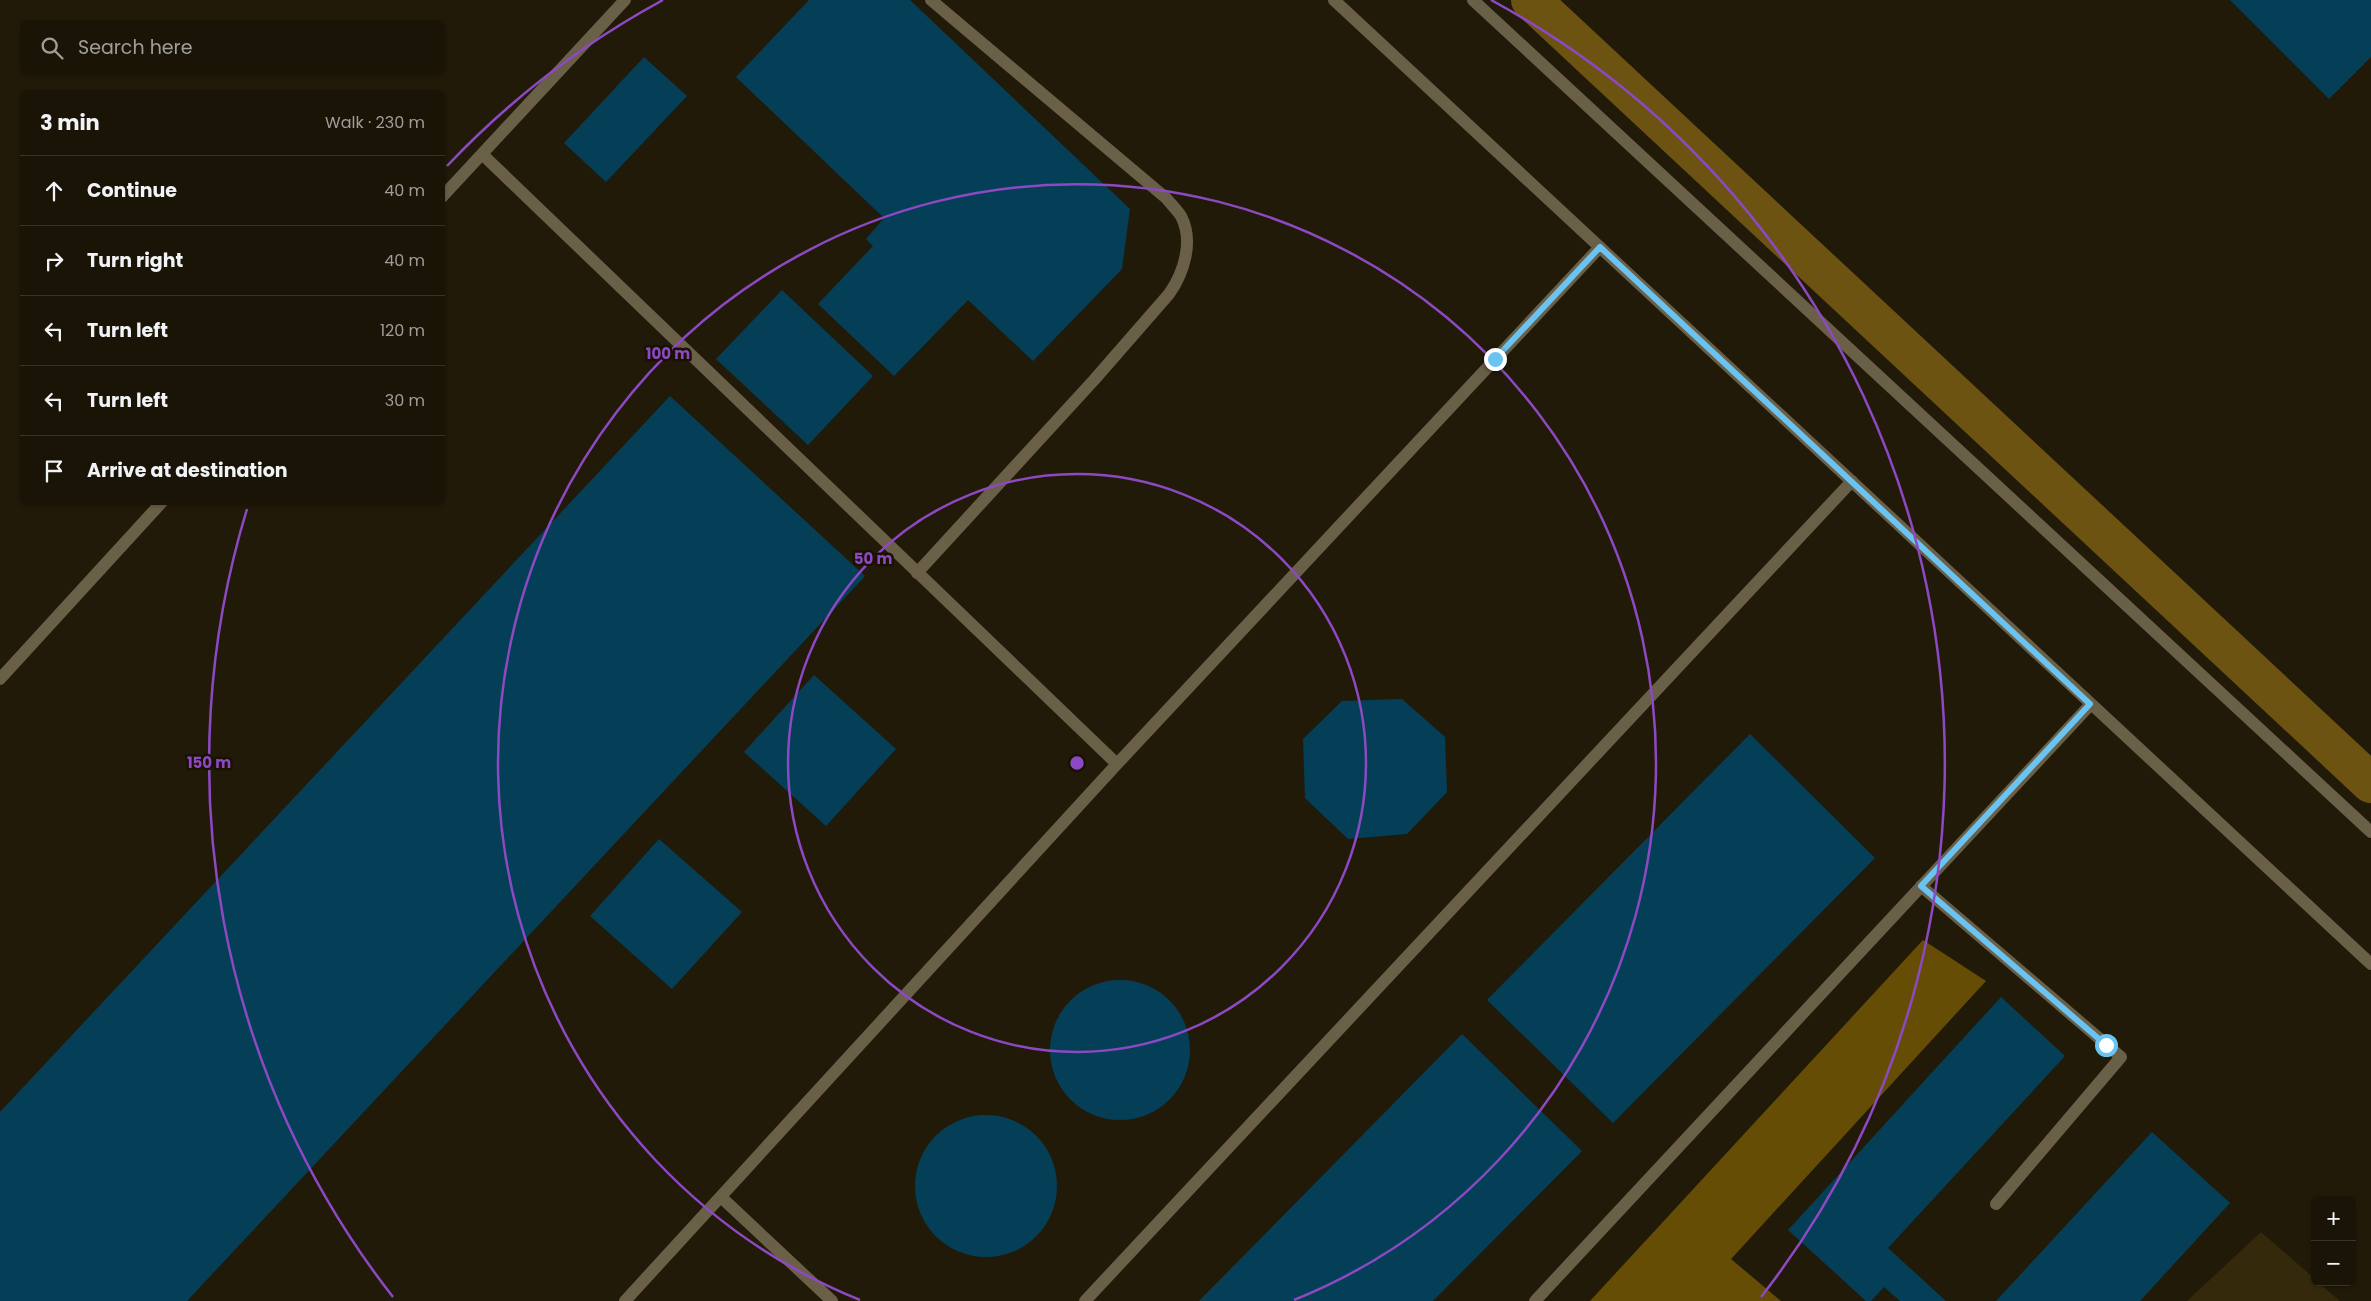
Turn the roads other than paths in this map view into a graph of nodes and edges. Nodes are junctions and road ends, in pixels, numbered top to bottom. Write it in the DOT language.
graph roads {
  1 [pos="625,0"];
  2 [pos="931,0"];
  3 [pos="1334,0"];
  4 [pos="1473,0"];
  5 [pos="482,154"];
  6 [pos="445,194"];
  7 [pos="1600,247"];
  8 [pos="1852,481"];
  9 [pos="159,505"];
  10 [pos="917,573"];
  11 [pos="0,679"];
  12 [pos="2090,704"];
  13 [pos="1117,764"];
  14 [pos="2371,832"];
  15 [pos="1921,886"];
  16 [pos="2371,964"];
  17 [pos="721,1197"];
  18 [pos="1996,1204"];
  19 [pos="625,1301"];
  20 [pos="832,1301"];
  21 [pos="1085,1301"];
  22 [pos="1535,1301"];
  1 -- 5 [label="street"];
  2 -- 10 [label="street"];
  3 -- 7 [label="street"];
  4 -- 14 [label="street"];
  5 -- 6 [label="street"];
  5 -- 10 [label="street"];
  7 -- 8 [label="street"];
  7 -- 13 [label="street"];
  8 -- 12 [label="street"];
  8 -- 21 [label="street"];
  9 -- 11 [label="street"];
  10 -- 13 [label="street"];
  12 -- 15 [label="street"];
  12 -- 16 [label="street"];
  13 -- 17 [label="street"];
  15 -- 18 [label="street"];
  15 -- 22 [label="street"];
  17 -- 19 [label="street"];
  17 -- 20 [label="street"];
}
